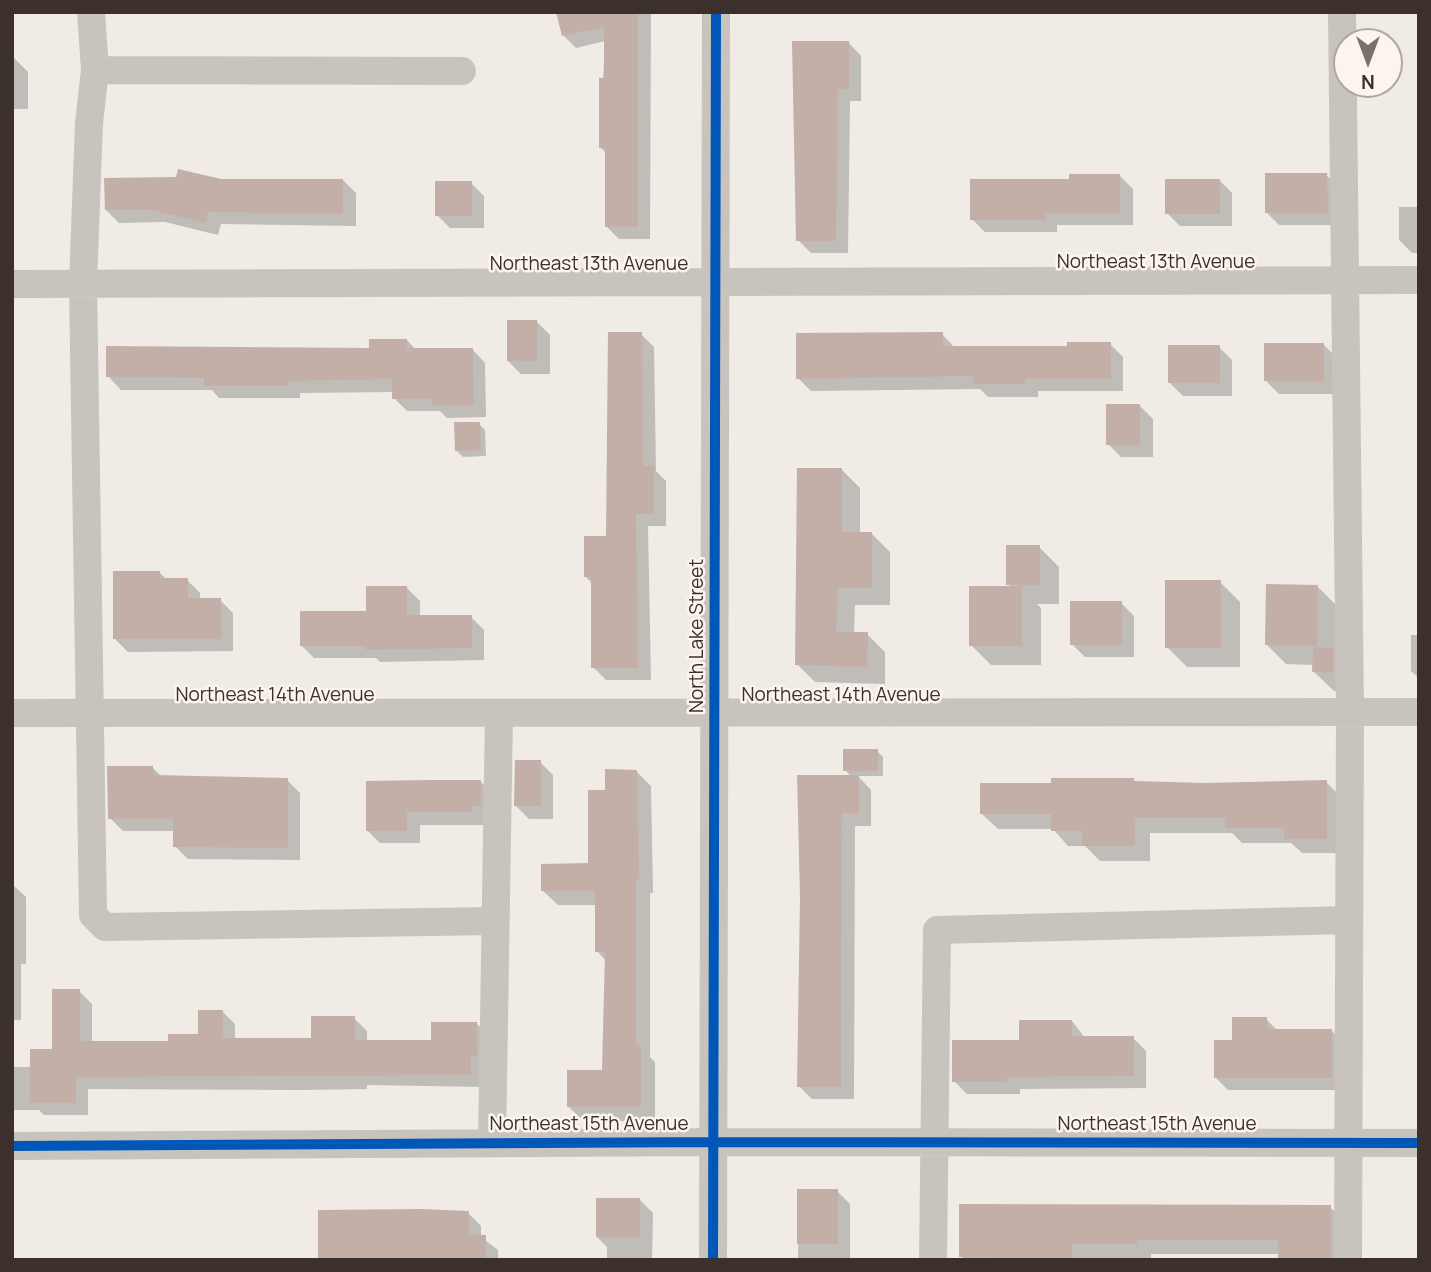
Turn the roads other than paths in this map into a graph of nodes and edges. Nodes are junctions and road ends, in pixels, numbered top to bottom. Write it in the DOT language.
graph roads {
  1 [pos="91,12"];
  2 [pos="716,12"];
  3 [pos="1342,12"];
  4 [pos="94,70"];
  5 [pos="462,71"];
  6 [pos="1345,280"];
  7 [pos="1419,280"];
  8 [pos="715,282"];
  9 [pos="12,284"];
  10 [pos="83,284"];
  11 [pos="1350,712"];
  12 [pos="1419,712"];
  13 [pos="12,713"];
  14 [pos="90,714"];
  15 [pos="499,714"];
  16 [pos="716,714"];
  17 [pos="1349,920"];
  18 [pos="494,921"];
  19 [pos="713,1142"];
  20 [pos="934,1142"];
  21 [pos="492,1143"];
  22 [pos="1348,1143"];
  23 [pos="1419,1143"];
  24 [pos="12,1146"];
  25 [pos="713,1260"];
  26 [pos="933,1260"];
  27 [pos="1348,1260"];
  1 -- 4 [label="street"];
  2 -- 8 [label="street, North Lake Street"];
  3 -- 6 [label="street"];
  4 -- 5 [label="street"];
  4 -- 10 [label="street"];
  6 -- 7 [label="street, Northeast 13th Avenue"];
  6 -- 8 [label="street, Northeast 13th Avenue"];
  6 -- 11 [label="street"];
  8 -- 10 [label="street, Northeast 13th Avenue"];
  8 -- 16 [label="street, North Lake Street"];
  9 -- 10 [label="street, Northeast 13th Avenue"];
  10 -- 14 [label="street"];
  11 -- 12 [label="street, Northeast 14th Avenue"];
  11 -- 16 [label="street, Northeast 14th Avenue"];
  11 -- 17 [label="street"];
  13 -- 14 [label="street, Northeast 14th Avenue"];
  14 -- 15 [label="street, Northeast 14th Avenue"];
  14 -- 18 [label="street"];
  15 -- 16 [label="street, Northeast 14th Avenue"];
  15 -- 18 [label="street"];
  16 -- 19 [label="street, North Lake Street"];
  17 -- 20 [label="street"];
  17 -- 22 [label="street"];
  18 -- 21 [label="street"];
  19 -- 20 [label="street, Northeast 15th Avenue"];
  19 -- 21 [label="street, Northeast 15th Avenue"];
  19 -- 25 [label="street, North Lake Street"];
  20 -- 22 [label="street, Northeast 15th Avenue"];
  20 -- 26 [label="street"];
  21 -- 24 [label="street, Northeast 15th Avenue"];
  22 -- 23 [label="street, Northeast 15th Avenue"];
  22 -- 27 [label="street"];
}
